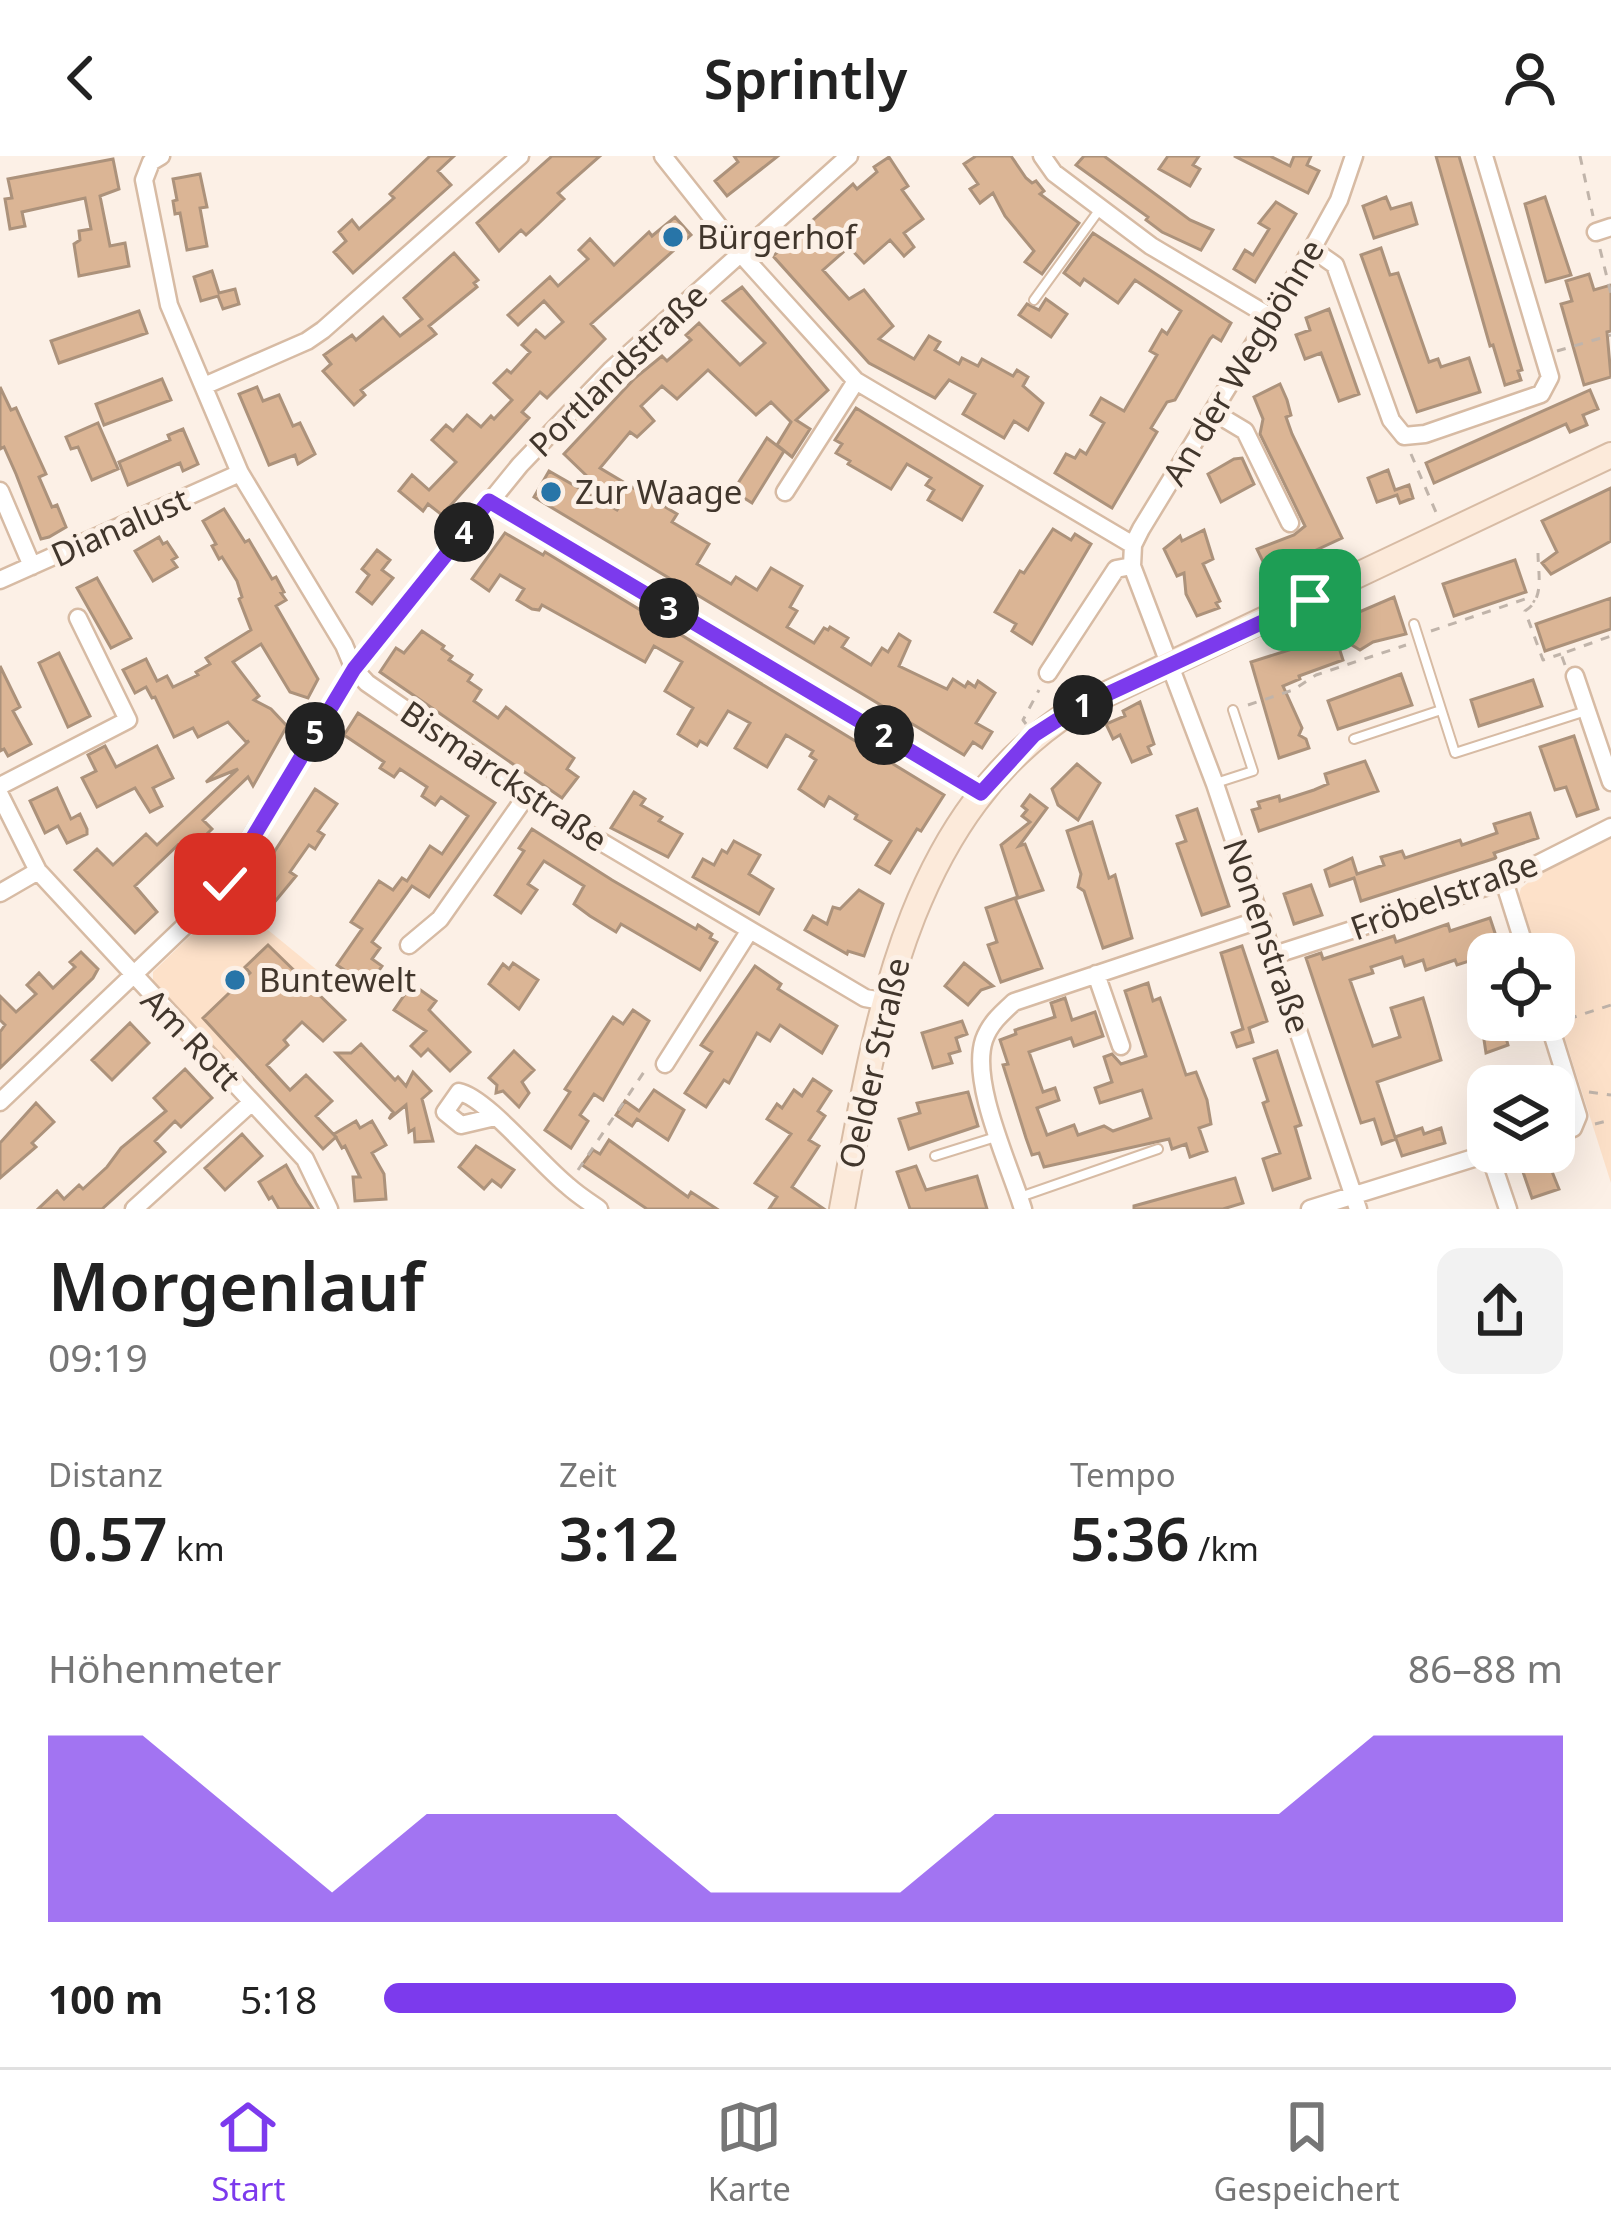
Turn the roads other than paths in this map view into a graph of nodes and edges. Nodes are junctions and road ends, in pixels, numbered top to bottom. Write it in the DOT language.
graph roads {
  1 [pos="161,156"];
  2 [pos="520,156"];
  3 [pos="664,156"];
  4 [pos="850,156"];
  5 [pos="1042,156"];
  6 [pos="1354,156"];
  7 [pos="1484,156"];
  8 [pos="1101,208"];
  9 [pos="1312,248"];
  10 [pos="740,253"];
  11 [pos="1034,300"];
  12 [pos="1269,316"];
  13 [pos="856,380"];
  14 [pos="204,386"];
  15 [pos="1214,413"];
  16 [pos="1611,455"];
  17 [pos="240,473"];
  18 [pos="0,491"];
  19 [pos="784,491"];
  20 [pos="489,501"];
  21 [pos="1290,523"];
  22 [pos="1133,545"];
  23 [pos="32,566"];
  24 [pos="1132,566"];
  25 [pos="0,580"];
  26 [pos="78,619"];
  27 [pos="1414,624"];
  28 [pos="1172,665"];
  29 [pos="354,669"];
  30 [pos="1048,673"];
  31 [pos="1576,676"];
  32 [pos="1233,710"];
  33 [pos="1441,710"];
  34 [pos="1587,711"];
  35 [pos="1354,739"];
  36 [pos="1611,782"];
  37 [pos="1215,784"];
  38 [pos="0,786"];
  39 [pos="981,793"];
  40 [pos="0,795"];
  41 [pos="527,795"];
  42 [pos="1611,827"];
  43 [pos="38,871"];
  44 [pos="1504,881"];
  45 [pos="0,893"];
  46 [pos="1262,919"];
  47 [pos="751,930"];
  48 [pos="1520,933"];
  49 [pos="409,945"];
  50 [pos="1274,956"];
  51 [pos="1096,974"];
  52 [pos="132,975"];
  53 [pos="882,1001"];
  54 [pos="1121,1046"];
  55 [pos="665,1064"];
  56 [pos="0,1102"];
  57 [pos="252,1102"];
  58 [pos="495,1117"];
  59 [pos="1000,1136"];
  60 [pos="1158,1149"];
  61 [pos="934,1156"];
  62 [pos="1467,1162"];
  63 [pos="1497,1173"];
  64 [pos="1356,1202"];
  65 [pos="1022,1203"];
  66 [pos="134,1209"];
  67 [pos="328,1209"];
  68 [pos="599,1209"];
  69 [pos="842,1209"];
  70 [pos="1310,1209"];
  71 [pos="1508,1209"];
  1 -- 14 [label="street, Bismarckstraße"];
  2 -- 14 [label="street"];
  3 -- 10 [label="street"];
  4 -- 10 [label="street, Portlandstraße"];
  5 -- 8 [label="street"];
  6 -- 9 [label="street, An der Wegböhne"];
  7 -- 9 [label="street"];
  8 -- 11 [label="lane"];
  8 -- 12 [label="street"];
  9 -- 12 [label="street, An der Wegböhne"];
  10 -- 13 [label="street"];
  10 -- 20 [label="street, Portlandstraße"];
  12 -- 15 [label="street, An der Wegböhne"];
  13 -- 19 [label="street"];
  13 -- 22 [label="street"];
  14 -- 17 [label="street, Bismarckstraße"];
  15 -- 21 [label="street"];
  15 -- 22 [label="street, An der Wegböhne"];
  16 -- 28 [label="street, Oelder Straße"];
  17 -- 23 [label="street, Dianalust"];
  17 -- 29 [label="street, Bismarckstraße"];
  18 -- 23 [label="street"];
  20 -- 29 [label="street, Portlandstraße"];
  20 -- 39 [label="street"];
  22 -- 24 [label="street, An der Wegböhne"];
  23 -- 25 [label="street, Dianalust"];
  24 -- 28 [label="street, An der Wegböhne"];
  24 -- 30 [label="street"];
  26 -- 38 [label="street"];
  27 -- 33 [label="lane"];
  28 -- 37 [label="street, Nonenstraße"];
  28 -- 39 [label="street, Oelder Straße"];
  29 -- 41 [label="street, Bismarckstraße"];
  29 -- 52 [label="street, Portlandstraße"];
  31 -- 34 [label="street"];
  32 -- 37 [label="lane"];
  33 -- 34 [label="lane"];
  33 -- 35 [label="lane"];
  34 -- 36 [label="street"];
  37 -- 46 [label="street, Nonenstraße"];
  39 -- 53 [label="street, Oelder Straße"];
  40 -- 43 [label="street, Am Rott"];
  41 -- 47 [label="street, Bismarckstraße"];
  41 -- 49 [label="street"];
  42 -- 44 [label="street, Fröbelstraße"];
  43 -- 45 [label="street"];
  43 -- 52 [label="street, Am Rott"];
  44 -- 48 [label="street"];
  44 -- 50 [label="street, Fröbelstraße"];
  46 -- 50 [label="street, Nonenstraße"];
  46 -- 51 [label="street"];
  47 -- 53 [label="street, Bismarckstraße"];
  47 -- 55 [label="street"];
  50 -- 64 [label="street, Nonenstraße"];
  51 -- 54 [label="street"];
  51 -- 59 [label="street"];
  52 -- 56 [label="street, Portlandstraße"];
  52 -- 57 [label="street, Am Rott"];
  53 -- 69 [label="street, Oelder Straße"];
  57 -- 66 [label="street, Am Rott"];
  57 -- 67 [label="street, Am Rott"];
  58 -- 68 [label="street"];
  59 -- 61 [label="lane"];
  59 -- 65 [label="street"];
  60 -- 65 [label="lane"];
  62 -- 64 [label="street"];
  63 -- 71 [label="street"];
  64 -- 70 [label="street"];
}
